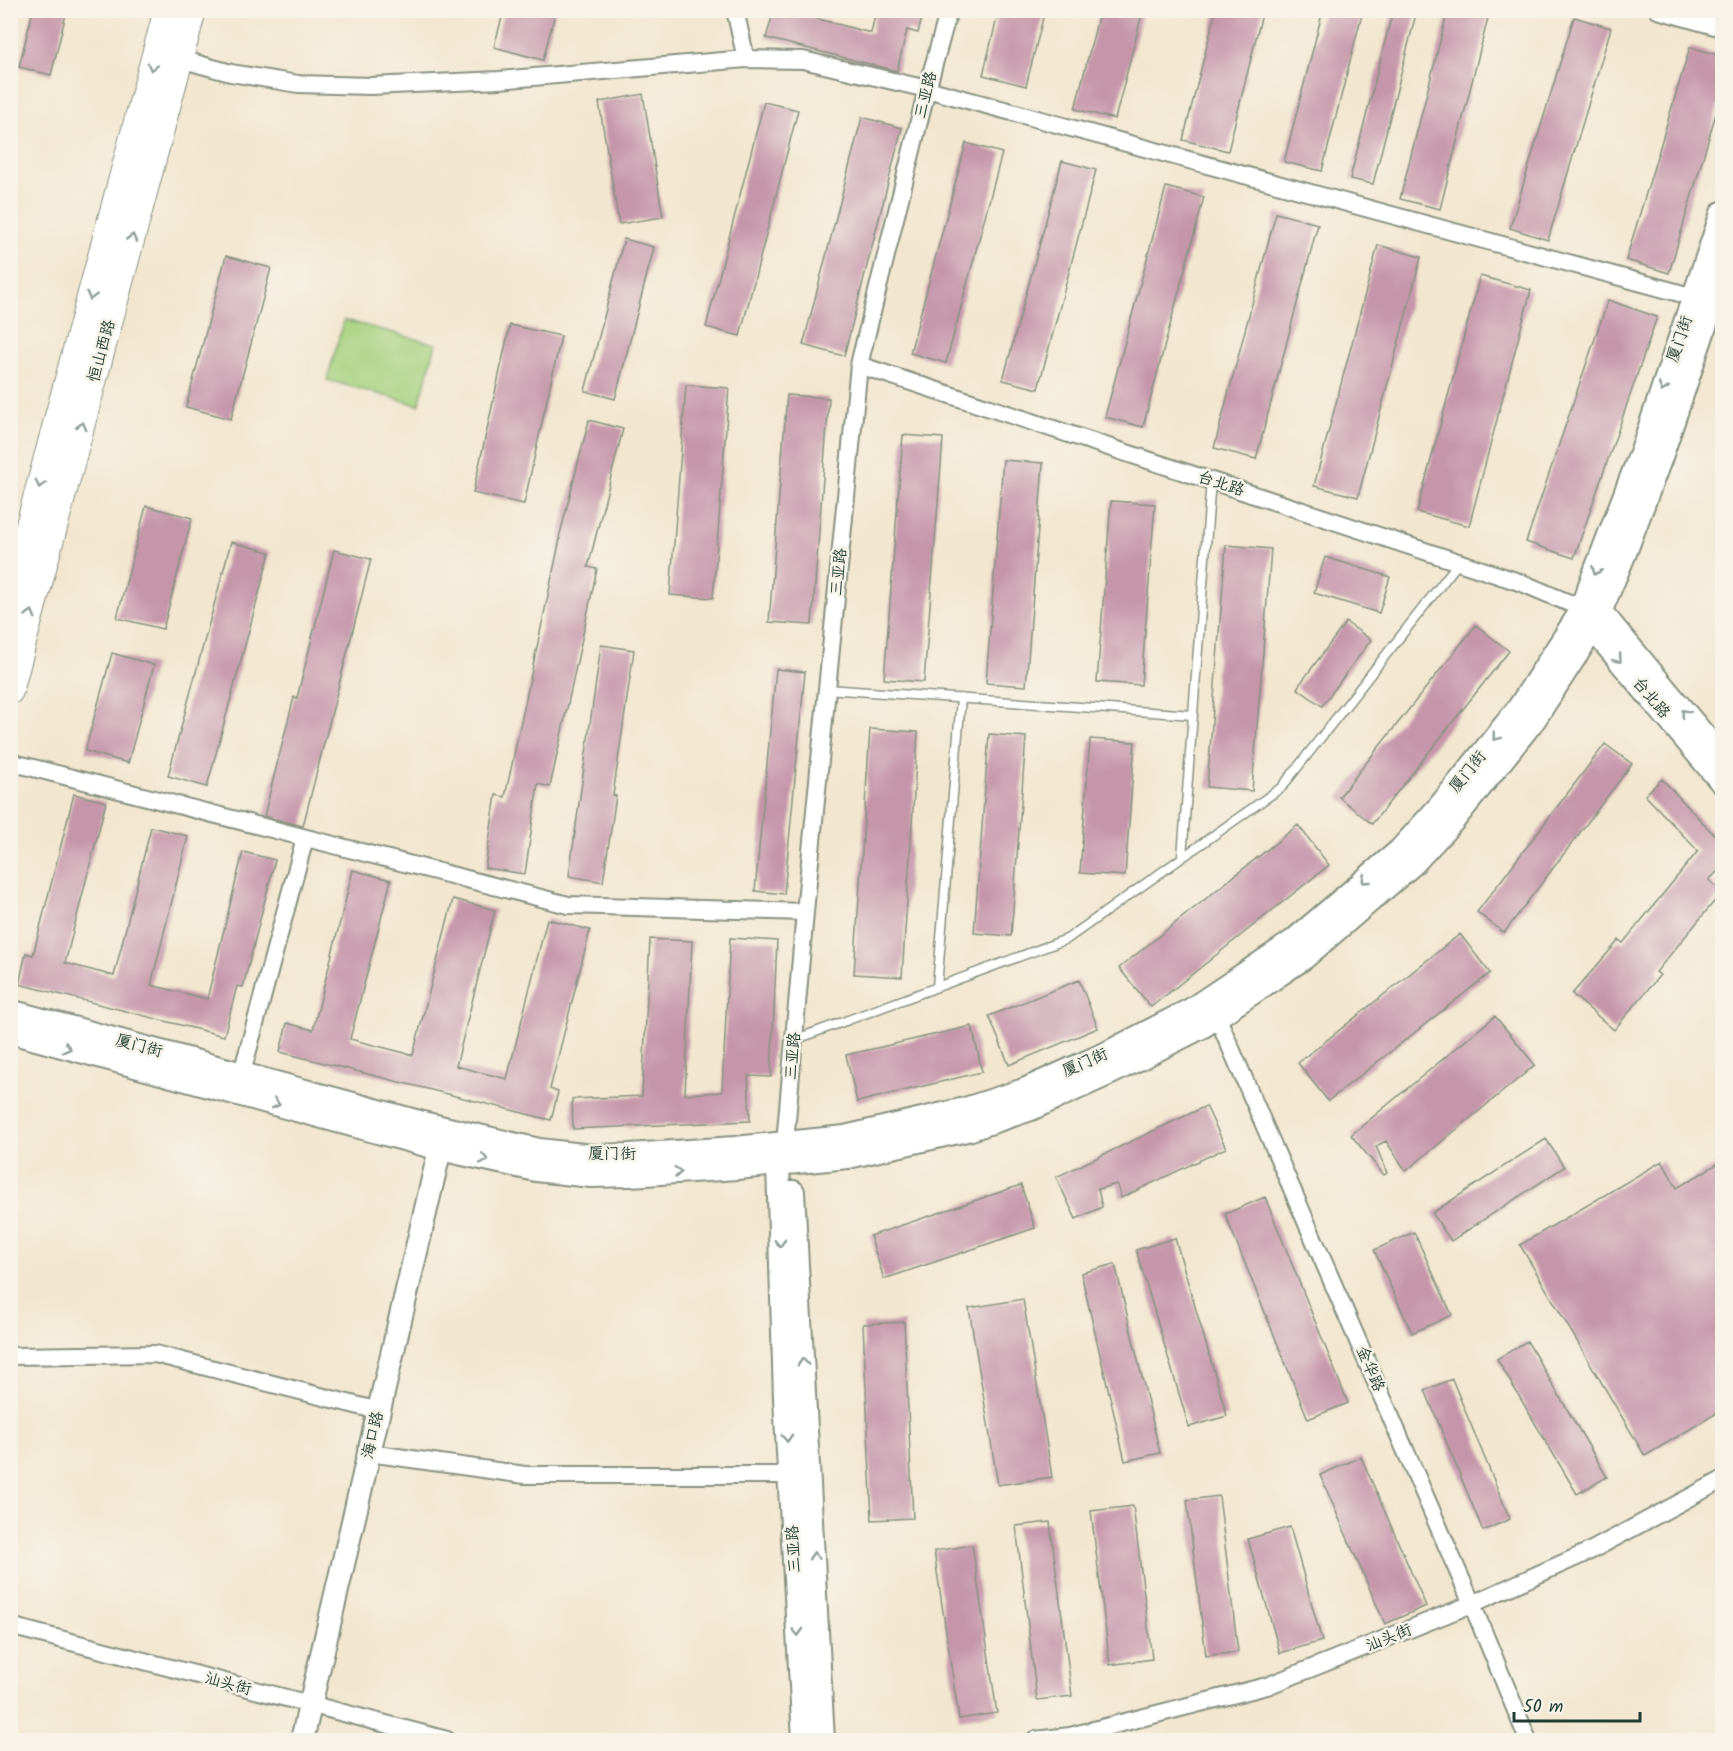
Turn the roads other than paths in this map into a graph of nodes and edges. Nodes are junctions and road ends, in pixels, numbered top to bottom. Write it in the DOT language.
graph roads {
  1 [pos="167,10"];
  2 [pos="193,10"];
  3 [pos="735,10"];
  4 [pos="949,10"];
  5 [pos="1658,10"];
  6 [pos="1722,28"];
  7 [pos="180,59"];
  8 [pos="746,59"];
  9 [pos="927,89"];
  10 [pos="1722,213"];
  11 [pos="1718,243"];
  12 [pos="1722,276"];
  13 [pos="1694,297"];
  14 [pos="859,365"];
  15 [pos="1211,480"];
  16 [pos="1459,562"];
  17 [pos="10,596"];
  18 [pos="1587,613"];
  19 [pos="828,688"];
  20 [pos="10,691"];
  21 [pos="961,698"];
  22 [pos="1193,715"];
  23 [pos="1722,757"];
  24 [pos="10,762"];
  25 [pos="1722,783"];
  26 [pos="305,838"];
  27 [pos="1182,857"];
  28 [pos="805,912"];
  29 [pos="937,987"];
  30 [pos="1213,1008"];
  31 [pos="10,1011"];
  32 [pos="10,1032"];
  33 [pos="794,1040"];
  34 [pos="240,1083"];
  35 [pos="443,1139"];
  36 [pos="784,1157"];
  37 [pos="10,1356"];
  38 [pos="379,1411"];
  39 [pos="369,1453"];
  40 [pos="799,1475"];
  41 [pos="1722,1480"];
  42 [pos="1472,1605"];
  43 [pos="10,1626"];
  44 [pos="310,1706"];
  45 [pos="302,1740"];
  46 [pos="447,1740"];
  47 [pos="804,1740"];
  48 [pos="823,1740"];
  49 [pos="1035,1740"];
  50 [pos="1528,1740"];
  1 -- 17 [label="main road, 恒山西路, one-way"];
  2 -- 7 [label="main road, 恒山西路"];
  3 -- 8 [label="street"];
  4 -- 9 [label="street, 三亚路"];
  5 -- 6 [label="street"];
  7 -- 8 [label="street"];
  20 -- 7 [label="main road, 恒山西路, one-way"];
  8 -- 9 [label="street"];
  9 -- 13 [label="street"];
  9 -- 14 [label="street, 三亚路"];
  10 -- 11 [label="main road, 厦门街"];
  11 -- 13 [label="main road, 厦门街"];
  12 -- 18 [label="main road, 厦门街"];
  13 -- 18 [label="main road, 厦门街, one-way"];
  14 -- 15 [label="street, 台北路"];
  14 -- 19 [label="street, 三亚路"];
  15 -- 16 [label="street, 台北路"];
  15 -- 22 [label="lane"];
  16 -- 18 [label="street, 台北路"];
  16 -- 27 [label="lane"];
  23 -- 18 [label="main road, 台北路, one-way"];
  18 -- 25 [label="main road, 台北路, one-way"];
  18 -- 30 [label="main road, 厦门街"];
  19 -- 21 [label="lane"];
  19 -- 28 [label="street, 三亚路"];
  21 -- 22 [label="lane"];
  21 -- 29 [label="lane"];
  22 -- 27 [label="lane"];
  24 -- 26 [label="street"];
  26 -- 28 [label="street"];
  26 -- 34 [label="street"];
  27 -- 29 [label="lane"];
  28 -- 33 [label="street, 三亚路"];
  29 -- 33 [label="lane"];
  30 -- 36 [label="main road, 厦门街"];
  30 -- 42 [label="street, 金华路"];
  31 -- 34 [label="main road, 厦门街"];
  32 -- 34 [label="main road, 厦门街, one-way"];
  33 -- 36 [label="street, 三亚路"];
  34 -- 35 [label="main road, 厦门街"];
  35 -- 36 [label="main road, 厦门街"];
  35 -- 38 [label="main road, 海口路"];
  36 -- 40 [label="main road, 三亚路"];
  37 -- 38 [label="street"];
  38 -- 39 [label="main road, 海口路"];
  39 -- 40 [label="street"];
  39 -- 44 [label="main road, 海口路"];
  40 -- 47 [label="main road, 三亚路, one-way"];
  48 -- 40 [label="main road, 三亚路, one-way"];
  41 -- 42 [label="street, 汕头街"];
  42 -- 49 [label="street, 汕头街"];
  42 -- 50 [label="street, 金华路"];
  43 -- 44 [label="street, 汕头街"];
  44 -- 45 [label="main road, 海口路"];
  44 -- 46 [label="street, 汕头街"];
}
